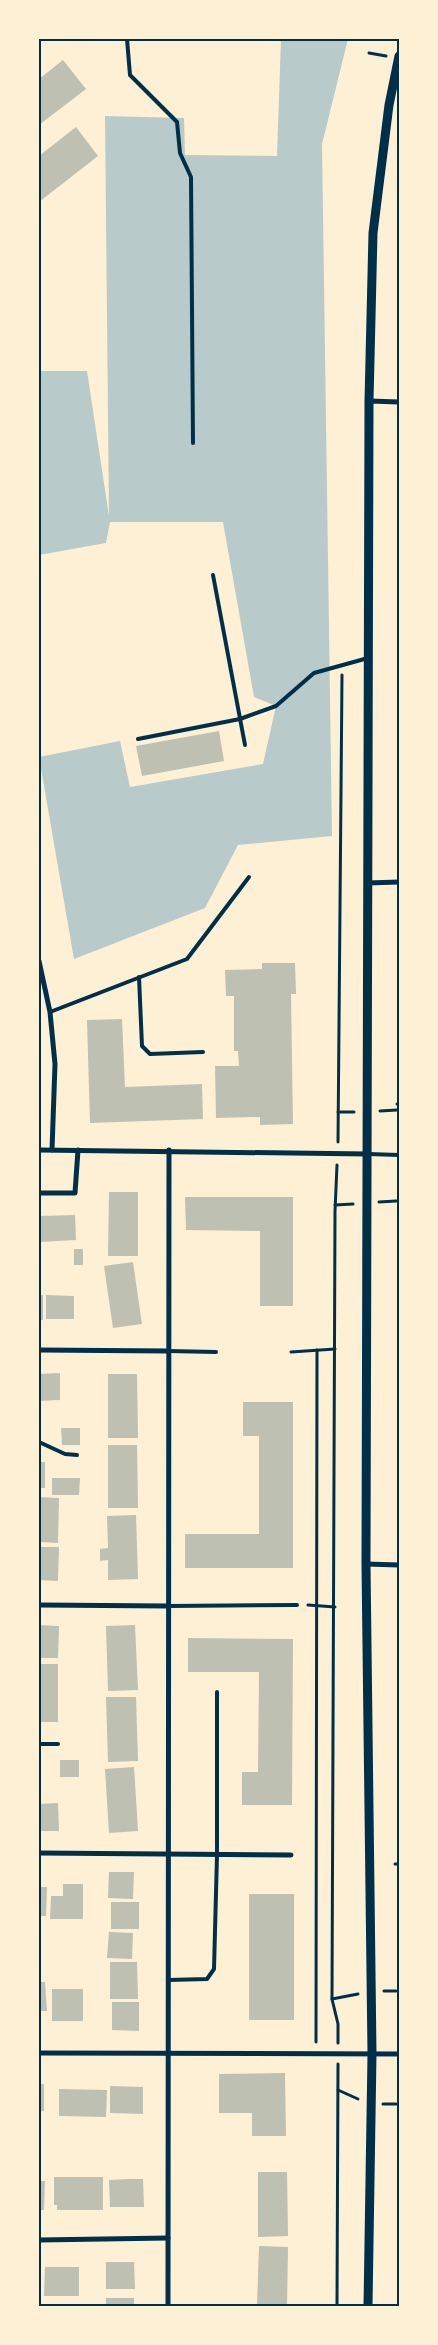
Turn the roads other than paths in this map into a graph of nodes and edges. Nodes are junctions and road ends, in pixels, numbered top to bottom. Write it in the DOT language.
graph roads {
  1 [pos="127,39"];
  2 [pos="399,56"];
  3 [pos="369,400"];
  4 [pos="399,402"];
  5 [pos="193,443"];
  6 [pos="213,575"];
  7 [pos="368,658"];
  8 [pos="240,719"];
  9 [pos="138,739"];
  10 [pos="245,745"];
  11 [pos="249,876"];
  12 [pos="367,882"];
  13 [pos="399,882"];
  14 [pos="39,961"];
  15 [pos="140,978"];
  16 [pos="50,1012"];
  17 [pos="203,1052"];
  18 [pos="39,1150"];
  19 [pos="52,1150"];
  20 [pos="78,1150"];
  21 [pos="169,1150"];
  22 [pos="368,1154"];
  23 [pos="399,1154"];
  24 [pos="39,1193"];
  25 [pos="39,1350"];
  26 [pos="168,1351"];
  27 [pos="216,1352"];
  28 [pos="39,1442"];
  29 [pos="77,1454"];
  30 [pos="366,1564"];
  31 [pos="399,1565"];
  32 [pos="297,1604"];
  33 [pos="39,1605"];
  34 [pos="168,1606"];
  35 [pos="216,1692"];
  36 [pos="39,1744"];
  37 [pos="58,1744"];
  38 [pos="39,1854"];
  39 [pos="168,1854"];
  40 [pos="217,1854"];
  41 [pos="291,1855"];
  42 [pos="168,1980"];
  43 [pos="39,2053"];
  44 [pos="168,2054"];
  45 [pos="372,2054"];
  46 [pos="399,2054"];
  47 [pos="168,2238"];
  48 [pos="39,2240"];
  49 [pos="168,2306"];
  50 [pos="368,2306"];
  1 -- 5 [label="lane"];
  2 -- 3 [label="street"];
  3 -- 4 [label="street"];
  3 -- 7 [label="street"];
  6 -- 8 [label="lane"];
  7 -- 8 [label="lane"];
  7 -- 12 [label="street"];
  8 -- 9 [label="lane"];
  8 -- 10 [label="lane"];
  11 -- 15 [label="lane"];
  12 -- 13 [label="street"];
  12 -- 22 [label="street"];
  14 -- 16 [label="street"];
  15 -- 16 [label="lane"];
  15 -- 17 [label="lane"];
  16 -- 19 [label="street"];
  18 -- 19 [label="street"];
  19 -- 20 [label="street"];
  20 -- 21 [label="street"];
  20 -- 24 [label="street"];
  21 -- 22 [label="street"];
  21 -- 26 [label="street"];
  22 -- 23 [label="lane"];
  22 -- 30 [label="street"];
  25 -- 26 [label="street"];
  26 -- 27 [label="lane"];
  26 -- 34 [label="street"];
  28 -- 29 [label="lane"];
  30 -- 31 [label="street"];
  30 -- 45 [label="street"];
  32 -- 34 [label="lane"];
  33 -- 34 [label="street"];
  34 -- 39 [label="street"];
  35 -- 40 [label="lane"];
  36 -- 37 [label="lane"];
  38 -- 39 [label="street"];
  39 -- 40 [label="street"];
  39 -- 42 [label="street"];
  40 -- 41 [label="street"];
  40 -- 42 [label="lane"];
  42 -- 44 [label="street"];
  43 -- 44 [label="street"];
  44 -- 45 [label="street"];
  44 -- 47 [label="street"];
  45 -- 46 [label="street"];
  45 -- 50 [label="street"];
  47 -- 48 [label="street"];
  47 -- 49 [label="street"];
}
